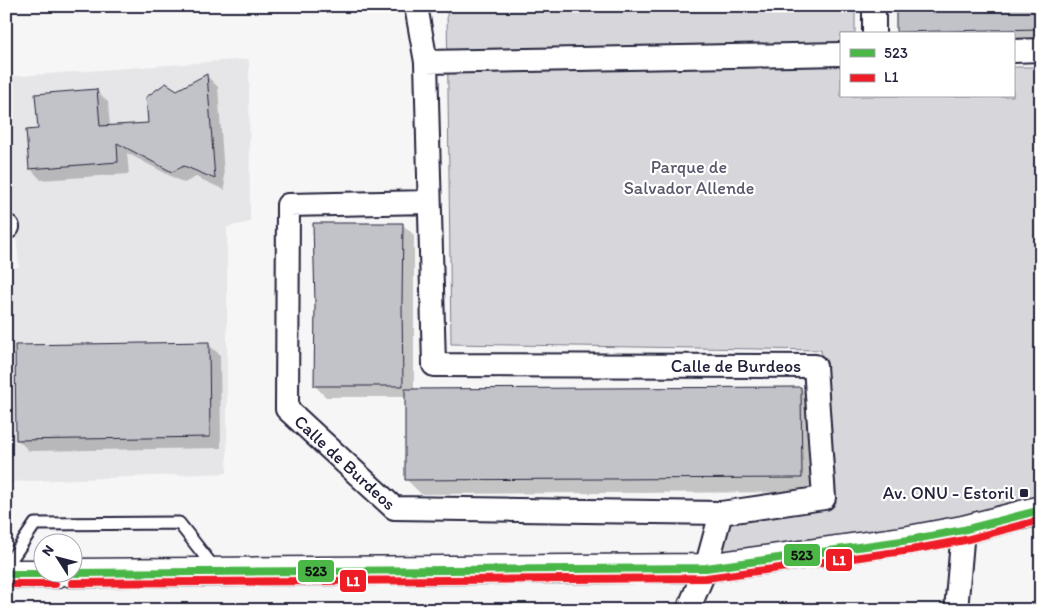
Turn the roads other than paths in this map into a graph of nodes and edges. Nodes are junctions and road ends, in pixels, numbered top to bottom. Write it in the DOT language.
graph roads {
  1 [pos="416,6"];
  2 [pos="874,6"];
  3 [pos="874,32"];
  4 [pos="1041,50"];
  5 [pos="1014,51"];
  6 [pos="840,54"];
  7 [pos="426,62"];
  8 [pos="429,202"];
  9 [pos="1041,510"];
  10 [pos="721,512"];
  11 [pos="963,530"];
  12 [pos="6,567"];
  13 [pos="706,568"];
  14 [pos="218,572"];
  15 [pos="82,573"];
  16 [pos="6,574"];
  17 [pos="32,574"];
  18 [pos="688,610"];
  19 [pos="956,610"];
  1 -- 7 [label="street, Calle de Burdeos"];
  2 -- 3 [label="street"];
  4 -- 5 [label="street"];
  6 -- 7 [label="street"];
  7 -- 8 [label="street, Calle de Burdeos"];
  8 -- 10 [label="street, Calle de Burdeos"];
  8 -- 10 [label="street, Calle de Burdeos"];
  9 -- 11 [label="street"];
  10 -- 13 [label="street"];
  11 -- 13 [label="street"];
  11 -- 19 [label="street"];
  12 -- 14 [label="lane"];
  13 -- 14 [label="street"];
  13 -- 18 [label="street"];
  14 -- 15 [label="street"];
  16 -- 17 [label="street"];
}
